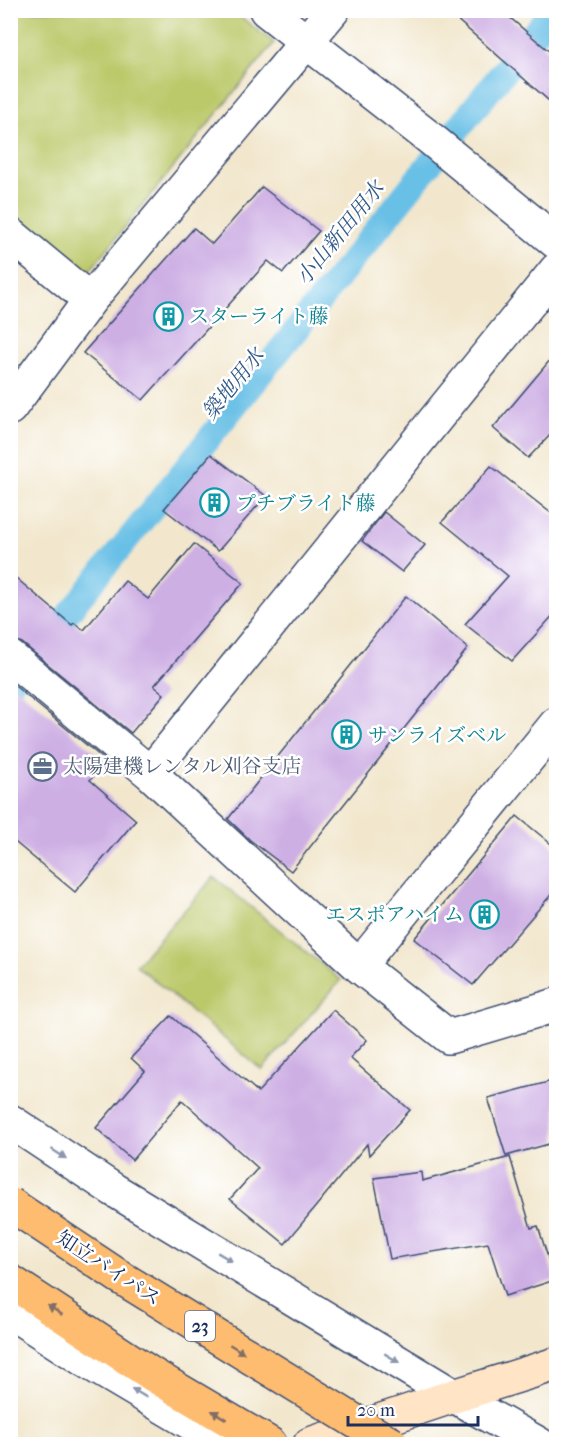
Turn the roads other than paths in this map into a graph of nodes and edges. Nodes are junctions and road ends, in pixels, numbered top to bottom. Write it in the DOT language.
graph roads {
  1 [pos="266,10"];
  2 [pos="333,10"];
  3 [pos="307,43"];
  4 [pos="10,234"];
  5 [pos="556,242"];
  6 [pos="556,270"];
  7 [pos="90,300"];
  8 [pos="10,408"];
  9 [pos="19,664"];
  10 [pos="556,724"];
  11 [pos="150,773"];
  12 [pos="359,966"];
  13 [pos="556,1005"];
  14 [pos="10,1121"];
  15 [pos="10,1204"];
  16 [pos="10,1281"];
  17 [pos="10,1312"];
  18 [pos="556,1364"];
  19 [pos="454,1396"];
  20 [pos="226,1444"];
  21 [pos="270,1444"];
  22 [pos="309,1444"];
  23 [pos="392,1444"];
  24 [pos="539,1444"];
  1 -- 3 [label="street"];
  2 -- 3 [label="street"];
  3 -- 5 [label="street"];
  3 -- 7 [label="street"];
  4 -- 7 [label="street"];
  6 -- 11 [label="street"];
  7 -- 8 [label="street"];
  9 -- 11 [label="street"];
  10 -- 12 [label="street"];
  11 -- 12 [label="street"];
  12 -- 13 [label="street"];
  14 -- 19 [label="street, one-way"];
  15 -- 23 [label="highway, 知立バイパス / 23, one-way, bridge"];
  21 -- 16 [label="highway, one-way"];
  20 -- 17 [label="street, one-way"];
  18 -- 19 [label="street"];
  19 -- 22 [label="street"];
  19 -- 24 [label="street"];
}
